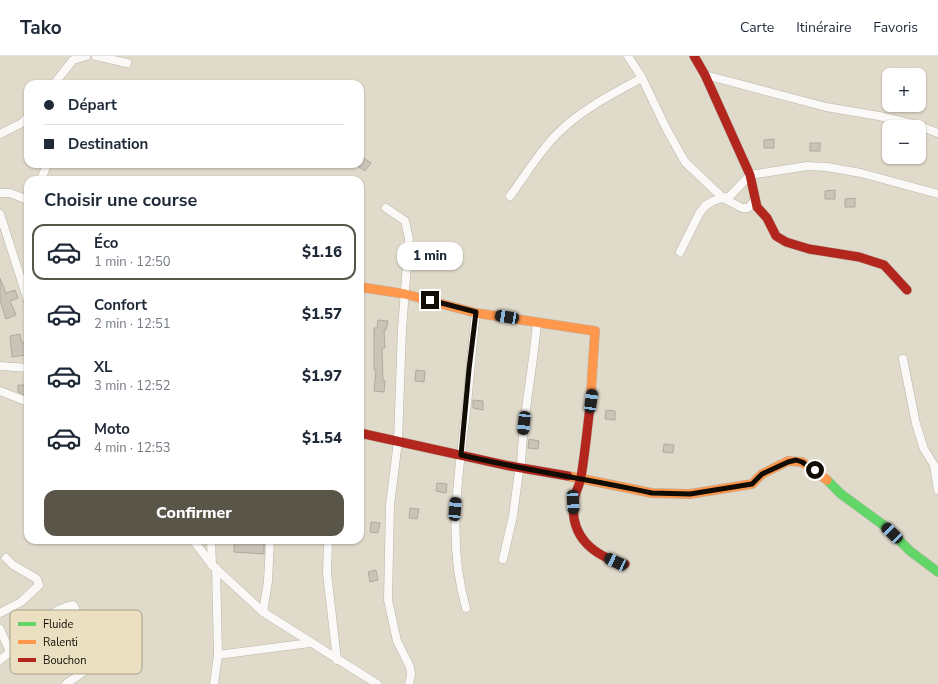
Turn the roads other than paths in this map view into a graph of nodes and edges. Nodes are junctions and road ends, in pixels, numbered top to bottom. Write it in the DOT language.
graph roads {
  1 [pos="86,56"];
  2 [pos="96,56"];
  3 [pos="628,56"];
  4 [pos="694,56"];
  5 [pos="127,63"];
  6 [pos="705,75"];
  7 [pos="642,78"];
  8 [pos="57,80"];
  9 [pos="24,121"];
  10 [pos="938,133"];
  11 [pos="0,134"];
  12 [pos="750,175"];
  13 [pos="0,193"];
  14 [pos="938,194"];
  15 [pos="510,196"];
  16 [pos="24,198"];
  17 [pos="723,198"];
  18 [pos="754,201"];
  19 [pos="386,208"];
  20 [pos="0,214"];
  21 [pos="680,252"];
  22 [pos="364,288"];
  23 [pos="24,289"];
  24 [pos="907,290"];
  25 [pos="405,294"];
  26 [pos="476,312"];
  27 [pos="537,322"];
  28 [pos="903,359"];
  29 [pos="0,366"];
  30 [pos="24,368"];
  31 [pos="0,391"];
  32 [pos="24,400"];
  33 [pos="364,434"];
  34 [pos="398,441"];
  35 [pos="461,455"];
  36 [pos="521,467"];
  37 [pos="581,479"];
  38 [pos="938,490"];
  39 [pos="196,544"];
  40 [pos="212,544"];
  41 [pos="270,544"];
  42 [pos="328,544"];
  43 [pos="6,558"];
  44 [pos="503,559"];
  45 [pos="625,564"];
  46 [pos="214,567"];
  47 [pos="938,572"];
  48 [pos="466,608"];
  49 [pos="59,610"];
  50 [pos="75,610"];
  51 [pos="263,612"];
  52 [pos="0,613"];
  53 [pos="0,629"];
  54 [pos="310,643"];
  55 [pos="10,652"];
  56 [pos="218,655"];
  57 [pos="0,660"];
  58 [pos="337,660"];
  59 [pos="80,674"];
  60 [pos="66,684"];
  61 [pos="214,684"];
  62 [pos="377,684"];
  63 [pos="409,684"];
  1 -- 8 [label="street"];
  2 -- 5 [label="street"];
  3 -- 7 [label="street"];
  4 -- 6 [label="street"];
  6 -- 10 [label="street"];
  6 -- 12 [label="street"];
  7 -- 15 [label="street"];
  7 -- 17 [label="street"];
  9 -- 11 [label="street"];
  12 -- 14 [label="street"];
  12 -- 17 [label="street"];
  12 -- 18 [label="street"];
  13 -- 16 [label="street"];
  17 -- 18 [label="street"];
  17 -- 21 [label="street"];
  18 -- 24 [label="street"];
  19 -- 25 [label="street"];
  20 -- 23 [label="street"];
  22 -- 25 [label="street"];
  25 -- 26 [label="street"];
  25 -- 34 [label="street"];
  26 -- 27 [label="street"];
  26 -- 35 [label="street"];
  27 -- 36 [label="street"];
  27 -- 37 [label="street"];
  28 -- 38 [label="street"];
  29 -- 30 [label="street"];
  31 -- 32 [label="street"];
  33 -- 34 [label="street"];
  34 -- 35 [label="street"];
  34 -- 63 [label="street"];
  35 -- 36 [label="street"];
  35 -- 48 [label="street"];
  36 -- 37 [label="street"];
  36 -- 44 [label="street"];
  37 -- 45 [label="street"];
  37 -- 47 [label="street"];
  39 -- 46 [label="street"];
  40 -- 46 [label="street"];
  41 -- 51 [label="street"];
  42 -- 58 [label="street"];
  43 -- 52 [label="street"];
  46 -- 51 [label="street"];
  46 -- 56 [label="street"];
  49 -- 50 [label="street"];
  51 -- 54 [label="street"];
  53 -- 55 [label="street"];
  54 -- 56 [label="street"];
  54 -- 58 [label="street"];
  55 -- 57 [label="street"];
  56 -- 61 [label="street"];
  58 -- 62 [label="street"];
  59 -- 60 [label="street"];
}
